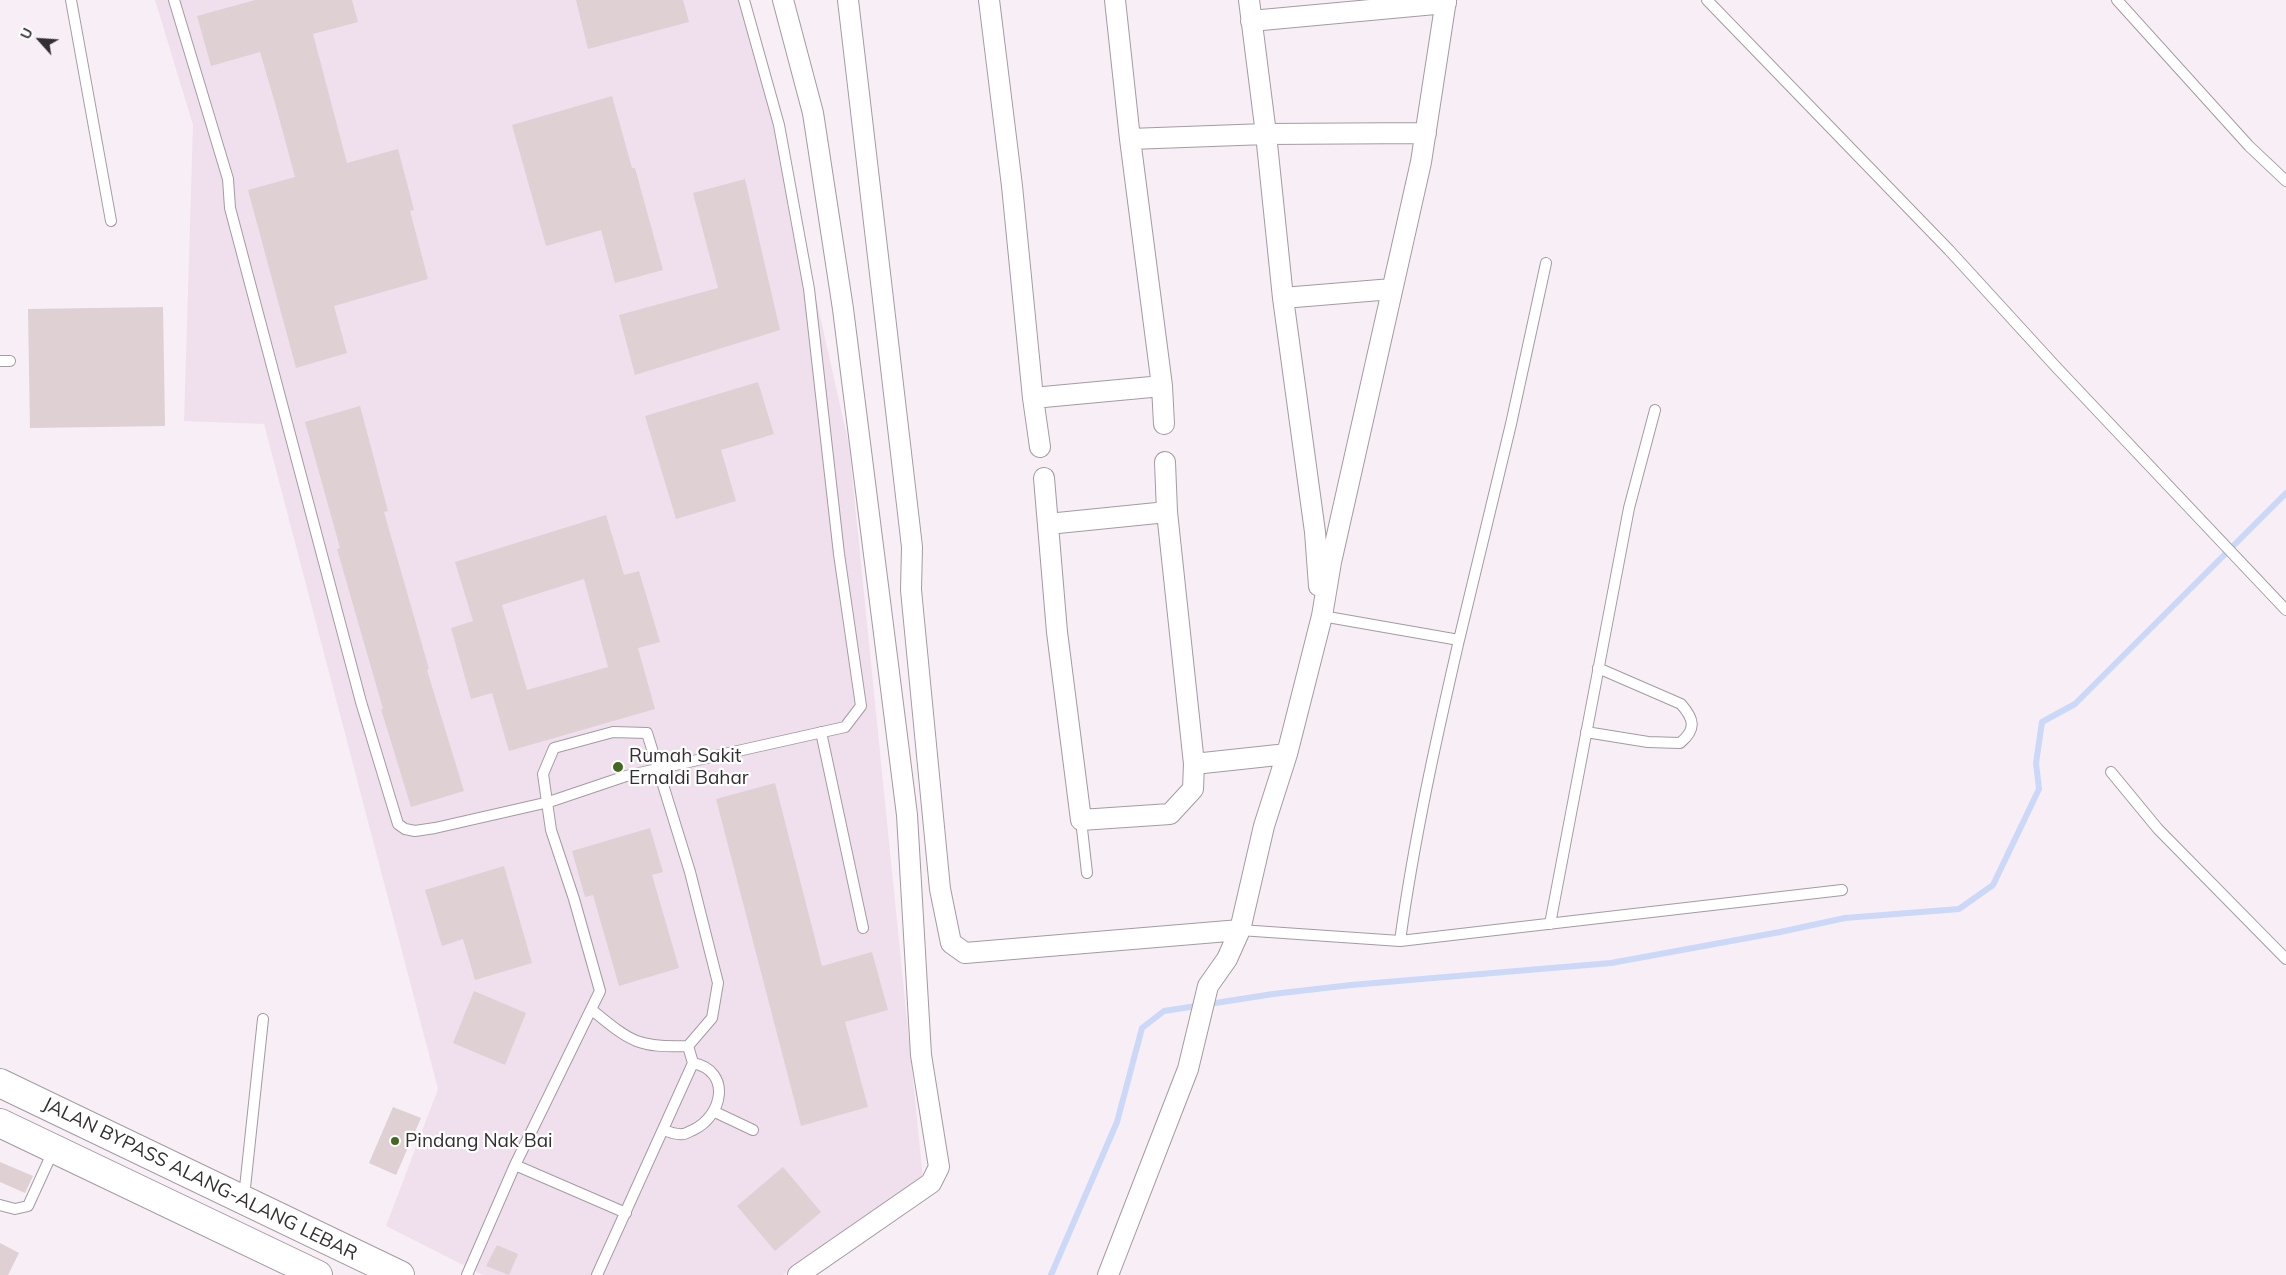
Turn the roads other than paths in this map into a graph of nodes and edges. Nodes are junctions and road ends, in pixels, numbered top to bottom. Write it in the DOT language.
graph roads {
  1 [pos="71,0"];
  2 [pos="174,0"];
  3 [pos="744,0"];
  4 [pos="783,0"];
  5 [pos="848,0"];
  6 [pos="988,0"];
  7 [pos="1115,0"];
  8 [pos="1249,0"];
  9 [pos="1707,0"];
  10 [pos="2117,0"];
  11 [pos="1446,2"];
  12 [pos="1251,21"];
  13 [pos="1426,132"];
  14 [pos="1266,134"];
  15 [pos="1130,139"];
  16 [pos="2286,181"];
  17 [pos="111,221"];
  18 [pos="1546,262"];
  19 [pos="1392,289"];
  20 [pos="1283,298"];
  21 [pos="1162,386"];
  22 [pos="1032,398"];
  23 [pos="1655,410"];
  24 [pos="1164,424"];
  25 [pos="1040,447"];
  26 [pos="1165,462"];
  27 [pos="1044,478"];
  28 [pos="1167,512"];
  29 [pos="1048,524"];
  30 [pos="2286,610"];
  31 [pos="1322,616"];
  32 [pos="1459,640"];
  33 [pos="1598,668"];
  34 [pos="820,732"];
  35 [pos="1586,732"];
  36 [pos="1287,754"];
  37 [pos="1194,764"];
  38 [pos="657,770"];
  39 [pos="2111,772"];
  40 [pos="549,802"];
  41 [pos="1081,820"];
  42 [pos="1087,873"];
  43 [pos="1842,890"];
  44 [pos="1550,924"];
  45 [pos="863,928"];
  46 [pos="1240,930"];
  47 [pos="1400,941"];
  48 [pos="2286,959"];
  49 [pos="592,1010"];
  50 [pos="263,1019"];
  51 [pos="688,1046"];
  52 [pos="693,1063"];
  53 [pos="0,1083"];
  54 [pos="715,1112"];
  55 [pos="0,1123"];
  56 [pos="664,1130"];
  57 [pos="753,1130"];
  58 [pos="54,1149"];
  59 [pos="514,1165"];
  60 [pos="244,1199"];
  61 [pos="0,1205"];
  62 [pos="626,1213"];
  63 [pos="311,1273"];
  64 [pos="400,1275"];
  65 [pos="467,1275"];
  66 [pos="597,1275"];
  67 [pos="798,1275"];
  68 [pos="1108,1275"];
  1 -- 17 [label="lane"];
  2 -- 40 [label="lane"];
  3 -- 34 [label="lane"];
  4 -- 67 [label="street"];
  5 -- 46 [label="street"];
  6 -- 22 [label="street"];
  7 -- 15 [label="street"];
  8 -- 12 [label="street"];
  9 -- 30 [label="lane"];
  10 -- 16 [label="lane"];
  11 -- 12 [label="street"];
  11 -- 13 [label="street"];
  12 -- 14 [label="street"];
  13 -- 14 [label="street"];
  13 -- 19 [label="street"];
  14 -- 15 [label="street"];
  14 -- 20 [label="street"];
  15 -- 21 [label="street"];
  18 -- 32 [label="lane"];
  19 -- 20 [label="street"];
  19 -- 31 [label="street"];
  20 -- 31 [label="street"];
  21 -- 22 [label="street"];
  21 -- 24 [label="street"];
  22 -- 25 [label="street"];
  23 -- 33 [label="lane"];
  26 -- 28 [label="street"];
  27 -- 29 [label="street"];
  28 -- 29 [label="street"];
  28 -- 37 [label="street"];
  29 -- 41 [label="street"];
  31 -- 32 [label="lane"];
  31 -- 36 [label="street"];
  32 -- 47 [label="lane"];
  33 -- 35 [label="lane"];
  33 -- 35 [label="lane"];
  34 -- 38 [label="lane"];
  34 -- 45 [label="lane"];
  35 -- 44 [label="lane"];
  36 -- 37 [label="street"];
  36 -- 46 [label="street"];
  37 -- 41 [label="street"];
  38 -- 40 [label="lane"];
  38 -- 40 [label="lane"];
  38 -- 51 [label="lane"];
  39 -- 48 [label="lane"];
  40 -- 49 [label="lane"];
  41 -- 42 [label="lane"];
  43 -- 44 [label="lane"];
  44 -- 47 [label="lane"];
  46 -- 47 [label="lane"];
  46 -- 68 [label="street"];
  49 -- 51 [label="lane"];
  49 -- 59 [label="lane"];
  50 -- 60 [label="lane"];
  51 -- 52 [label="lane"];
  52 -- 54 [label="lane"];
  52 -- 56 [label="lane"];
  53 -- 60 [label="highway, JALAN BYPASS ALANG-ALANG LEBAR"];
  54 -- 56 [label="lane"];
  54 -- 57 [label="lane"];
  55 -- 58 [label="highway, JALAN BYPASS ALANG-ALANG LEBAR"];
  56 -- 62 [label="lane"];
  58 -- 61 [label="lane"];
  58 -- 63 [label="highway, JALAN BYPASS ALANG-ALANG LEBAR"];
  59 -- 62 [label="lane"];
  59 -- 65 [label="lane"];
  60 -- 64 [label="highway, JALAN BYPASS ALANG-ALANG LEBAR"];
  62 -- 66 [label="lane"];
}
